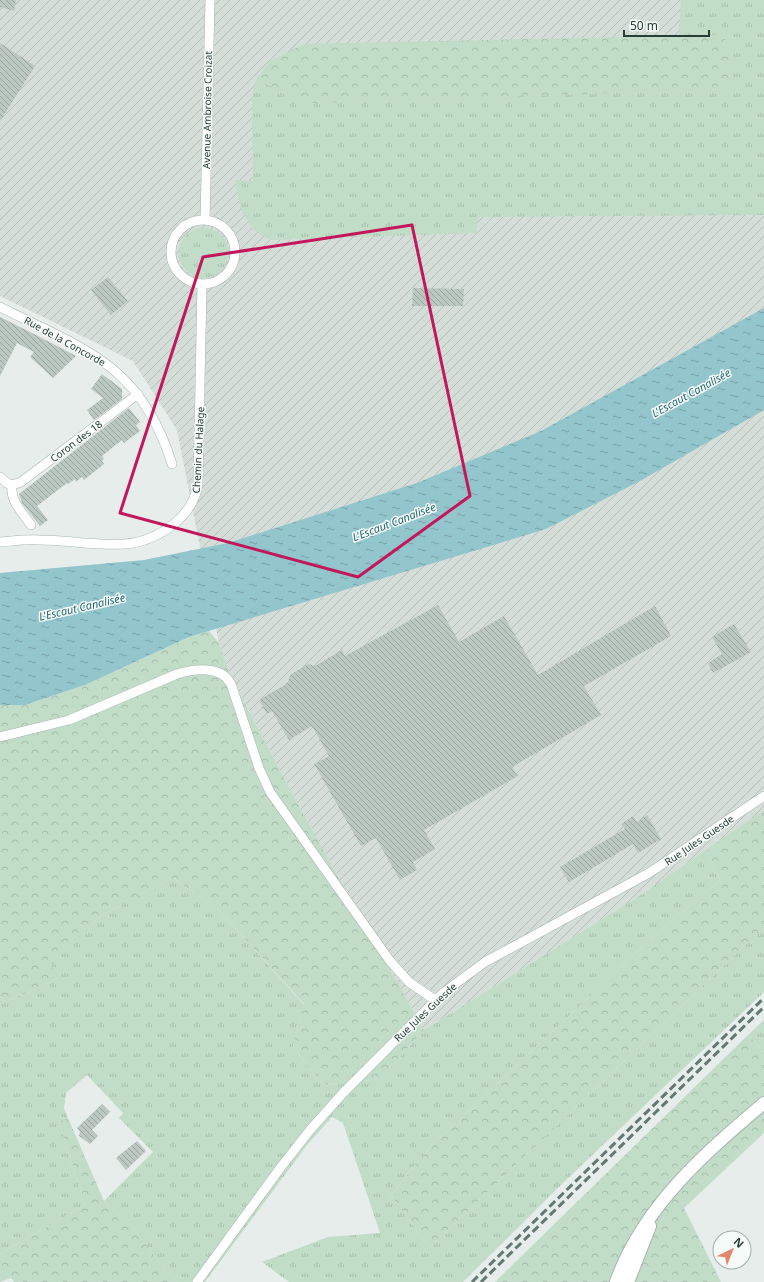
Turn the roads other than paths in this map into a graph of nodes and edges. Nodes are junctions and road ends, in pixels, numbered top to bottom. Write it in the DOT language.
graph roads {
  1 [pos="210,0"];
  2 [pos="205,220"];
  3 [pos="202,285"];
  4 [pos="0,307"];
  5 [pos="138,394"];
  6 [pos="172,464"];
  7 [pos="0,477"];
  8 [pos="12,485"];
  9 [pos="31,525"];
  10 [pos="0,542"];
  11 [pos="0,737"];
  12 [pos="764,796"];
  13 [pos="435,1000"];
  14 [pos="764,1103"];
  15 [pos="660,1205"];
  16 [pos="197,1282"];
  17 [pos="616,1282"];
  18 [pos="628,1282"];
  1 -- 2 [label="street, Avenue Ambroise Croizat"];
  2 -- 3 [label="street"];
  2 -- 3 [label="street"];
  3 -- 10 [label="street, Chemin du Halage"];
  4 -- 5 [label="street, Rue de la Concorde"];
  5 -- 6 [label="street, Rue de la Concorde"];
  5 -- 8 [label="street, Coron des 18"];
  7 -- 8 [label="street"];
  8 -- 9 [label="street"];
  11 -- 13 [label="street"];
  12 -- 13 [label="street, Rue Jules Guesde"];
  13 -- 16 [label="street, Rue Jules Guesde"];
  14 -- 15 [label="street"];
  15 -- 17 [label="street"];
  15 -- 18 [label="street"];
}
